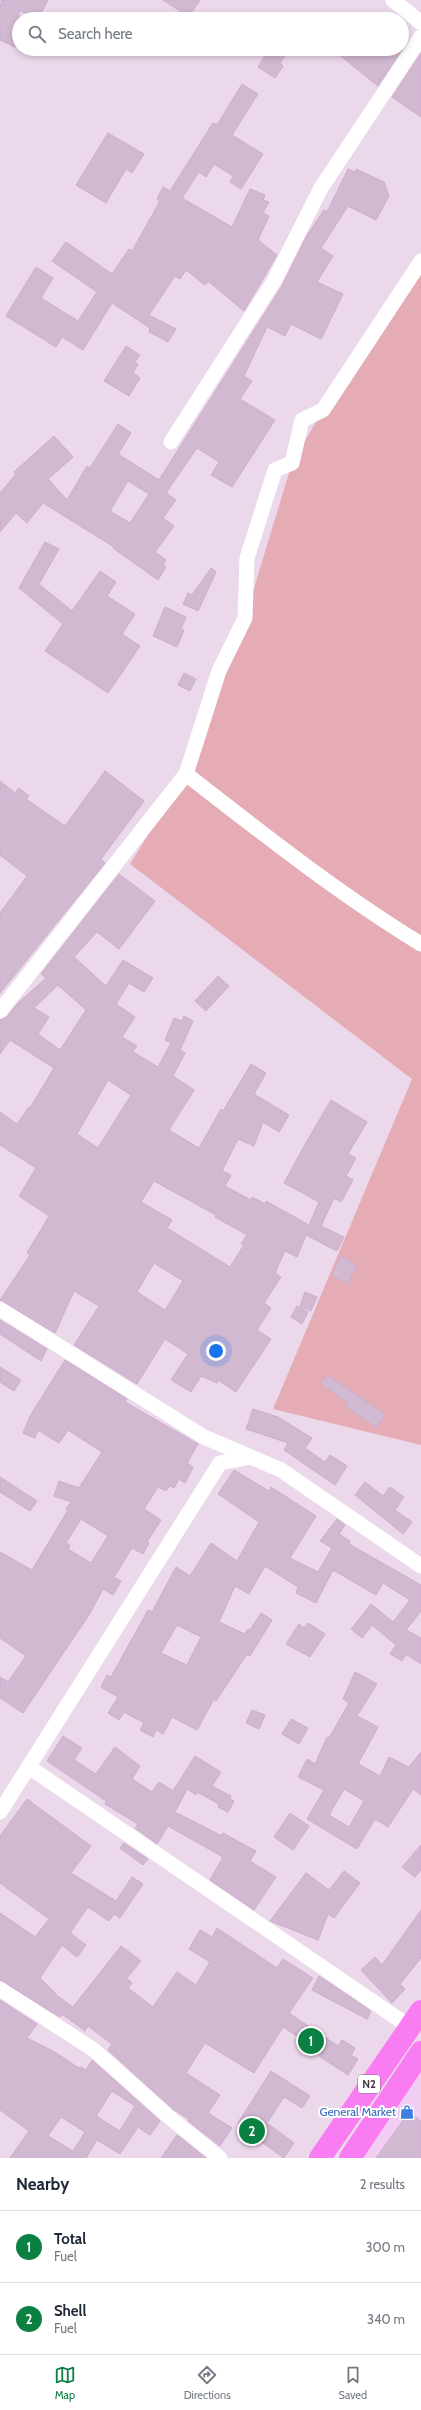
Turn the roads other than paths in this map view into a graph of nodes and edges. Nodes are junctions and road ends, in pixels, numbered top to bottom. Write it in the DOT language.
graph roads {
  1 [pos="393,0"];
  2 [pos="408,12"];
  3 [pos="409,13"];
  4 [pos="421,23"];
  5 [pos="421,37"];
  6 [pos="409,55"];
  7 [pos="408,56"];
  8 [pos="421,261"];
  9 [pos="171,442"];
  10 [pos="186,774"];
  11 [pos="421,944"];
  12 [pos="0,1011"];
  13 [pos="0,1308"];
  14 [pos="251,1457"];
  15 [pos="421,1566"];
  16 [pos="29,1767"];
  17 [pos="0,1812"];
  18 [pos="0,1989"];
  19 [pos="415,2019"];
  20 [pos="421,2052"];
  21 [pos="220,2158"];
  22 [pos="320,2158"];
  23 [pos="350,2158"];
  1 -- 2 [label="street"];
  3 -- 4 [label="street"];
  5 -- 6 [label="street"];
  7 -- 9 [label="street"];
  8 -- 10 [label="street"];
  10 -- 11 [label="street"];
  10 -- 12 [label="street"];
  13 -- 14 [label="street"];
  14 -- 15 [label="street"];
  14 -- 16 [label="street"];
  16 -- 17 [label="street"];
  16 -- 19 [label="street"];
  18 -- 21 [label="street"];
  19 -- 22 [label="highway, N2"];
  20 -- 23 [label="highway, N2"];
}
